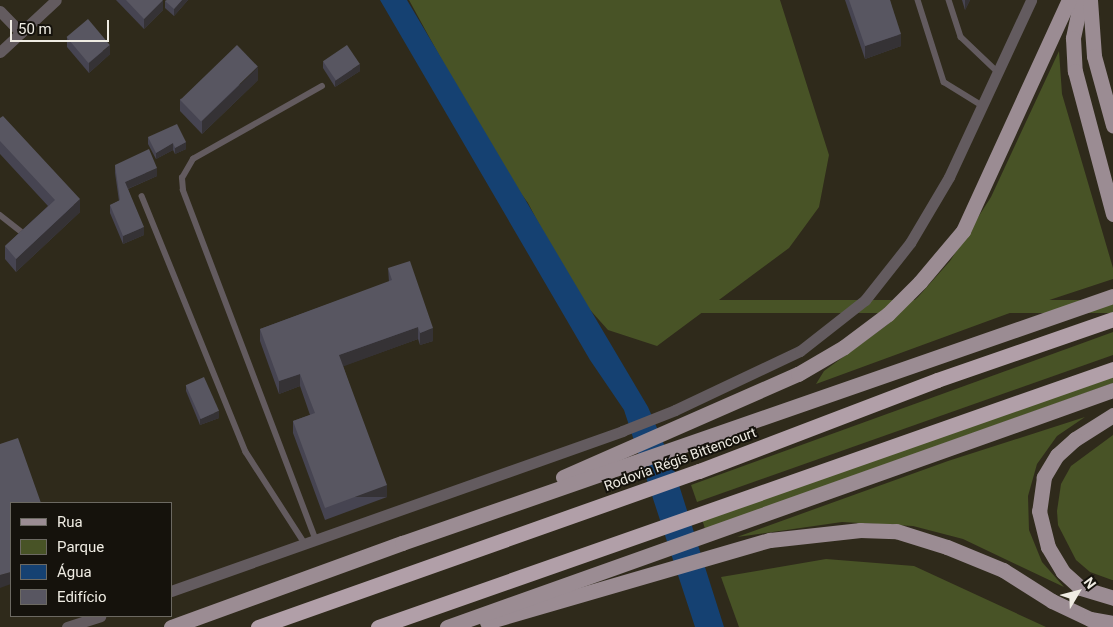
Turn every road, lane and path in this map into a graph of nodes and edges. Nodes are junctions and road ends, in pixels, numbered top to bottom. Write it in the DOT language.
graph roads {
  1 [pos="56,0"];
  2 [pos="918,0"];
  3 [pos="948,0"];
  4 [pos="1031,0"];
  5 [pos="1069,0"];
  6 [pos="1081,0"];
  7 [pos="1090,0"];
  8 [pos="0,11"];
  9 [pos="21,33"];
  10 [pos="0,52"];
  11 [pos="999,73"];
  12 [pos="322,86"];
  13 [pos="983,106"];
  14 [pos="1113,125"];
  15 [pos="142,196"];
  16 [pos="1113,214"];
  17 [pos="0,215"];
  18 [pos="23,233"];
  19 [pos="1113,296"];
  20 [pos="1113,319"];
  21 [pos="1113,369"];
  22 [pos="1113,390"];
  23 [pos="1113,415"];
  24 [pos="311,543"];
  25 [pos="402,543"];
  26 [pos="172,591"];
  27 [pos="1113,598"];
  28 [pos="97,617"];
  29 [pos="1113,623"];
  30 [pos="68,627"];
  31 [pos="171,627"];
  32 [pos="258,627"];
  33 [pos="378,627"];
  34 [pos="447,627"];
  35 [pos="469,627"];
  1 -- 9 [label="street"];
  2 -- 13 [label="lane"];
  3 -- 11 [label="lane"];
  4 -- 11 [label="street"];
  5 -- 25 [label="main road"];
  6 -- 16 [label="main road"];
  7 -- 14 [label="main road"];
  8 -- 9 [label="street"];
  9 -- 10 [label="street"];
  11 -- 13 [label="street"];
  12 -- 24 [label="lane"];
  13 -- 24 [label="street"];
  15 -- 24 [label="lane"];
  17 -- 18 [label="lane"];
  19 -- 25 [label="main road"];
  20 -- 32 [label="highway, Rodovia Régis Bittencourt"];
  21 -- 33 [label="highway"];
  22 -- 34 [label="main road"];
  23 -- 27 [label="main road"];
  24 -- 26 [label="street"];
  25 -- 31 [label="main road"];
  28 -- 30 [label="street"];
  29 -- 35 [label="main road"];
}
